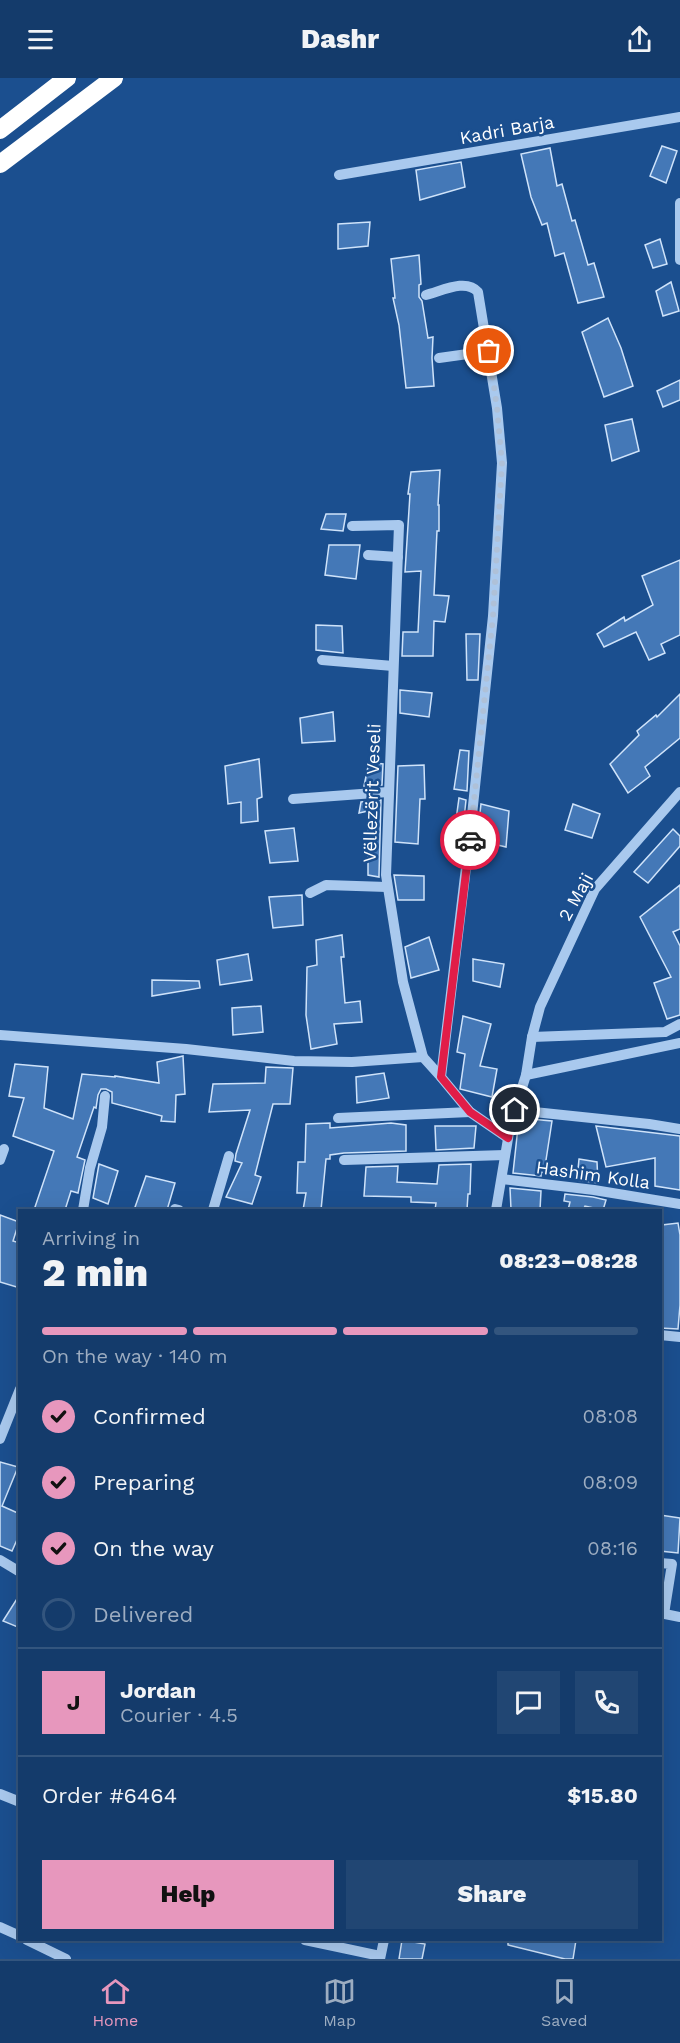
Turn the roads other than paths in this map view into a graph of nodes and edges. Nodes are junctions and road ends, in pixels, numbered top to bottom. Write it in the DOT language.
graph roads {
  1 [pos="67,78"];
  2 [pos="114,78"];
  3 [pos="680,117"];
  4 [pos="0,130"];
  5 [pos="0,164"];
  6 [pos="339,175"];
  7 [pos="680,203"];
  8 [pos="680,260"];
  9 [pos="426,295"];
  10 [pos="489,351"];
  11 [pos="440,358"];
  12 [pos="352,526"];
  13 [pos="368,555"];
  14 [pos="398,557"];
  15 [pos="322,660"];
  16 [pos="393,666"];
  17 [pos="388,792"];
  18 [pos="680,792"];
  19 [pos="293,799"];
  20 [pos="387,887"];
  21 [pos="310,893"];
  22 [pos="680,1024"];
  23 [pos="0,1035"];
  24 [pos="532,1037"];
  25 [pos="680,1043"];
  26 [pos="423,1057"];
  27 [pos="526,1075"];
  28 [pos="441,1077"];
  29 [pos="105,1096"];
  30 [pos="515,1110"];
  31 [pos="470,1112"];
  32 [pos="338,1118"];
  33 [pos="680,1129"];
  34 [pos="508,1138"];
  35 [pos="505,1155"];
  36 [pos="229,1156"];
  37 [pos="344,1160"];
  38 [pos="502,1179"];
  39 [pos="680,1204"];
  40 [pos="83,1209"];
  41 [pos="213,1209"];
  42 [pos="496,1209"];
  43 [pos="662,1335"];
  44 [pos="680,1337"];
  45 [pos="18,1394"];
  46 [pos="0,1439"];
  47 [pos="0,1560"];
  48 [pos="662,1563"];
  49 [pos="18,1571"];
  50 [pos="662,1614"];
  51 [pos="680,1617"];
  52 [pos="0,1794"];
  53 [pos="18,1801"];
  54 [pos="0,1927"];
  55 [pos="18,1935"];
  56 [pos="29,1941"];
  57 [pos="309,1941"];
  58 [pos="384,1941"];
  59 [pos="380,1958"];
  60 [pos="66,1959"];
  1 -- 4 [label="highway"];
  2 -- 5 [label="highway"];
  3 -- 6 [label="street, Kadri Barja"];
  7 -- 8 [label="street"];
  9 -- 10 [label="street"];
  10 -- 11 [label="street"];
  10 -- 28 [label="street"];
  12 -- 14 [label="street, Vëllezërit Veseli"];
  13 -- 14 [label="street"];
  14 -- 16 [label="street, Vëllezërit Veseli"];
  15 -- 16 [label="street"];
  16 -- 17 [label="street, Vëllezërit Veseli"];
  17 -- 19 [label="street"];
  17 -- 20 [label="street, Vëllezërit Veseli"];
  18 -- 24 [label="street, 2 Maji"];
  20 -- 21 [label="street"];
  20 -- 26 [label="street, Vëllezërit Veseli"];
  22 -- 24 [label="street"];
  23 -- 26 [label="street"];
  24 -- 27 [label="street, 2 Maji"];
  25 -- 27 [label="street"];
  26 -- 28 [label="street, Vëllezërit Veseli"];
  27 -- 30 [label="street, 2 Maji"];
  28 -- 31 [label="street, Vëllezërit Veseli"];
  29 -- 40 [label="street"];
  30 -- 33 [label="street"];
  30 -- 34 [label="street, 2 Maji"];
  31 -- 32 [label="street"];
  31 -- 34 [label="street, Vëllezërit Veseli"];
  34 -- 35 [label="street, 2 Maji"];
  35 -- 37 [label="street"];
  35 -- 38 [label="street, 2 Maji"];
  36 -- 41 [label="street"];
  38 -- 39 [label="street, Hashim Kolla"];
  38 -- 42 [label="street, 2 Maji"];
  43 -- 44 [label="street"];
  45 -- 46 [label="street"];
  47 -- 49 [label="street"];
  48 -- 50 [label="street"];
  50 -- 51 [label="street"];
  52 -- 53 [label="street"];
  54 -- 55 [label="street"];
  56 -- 60 [label="street"];
  57 -- 59 [label="street"];
  58 -- 59 [label="street"];
}
